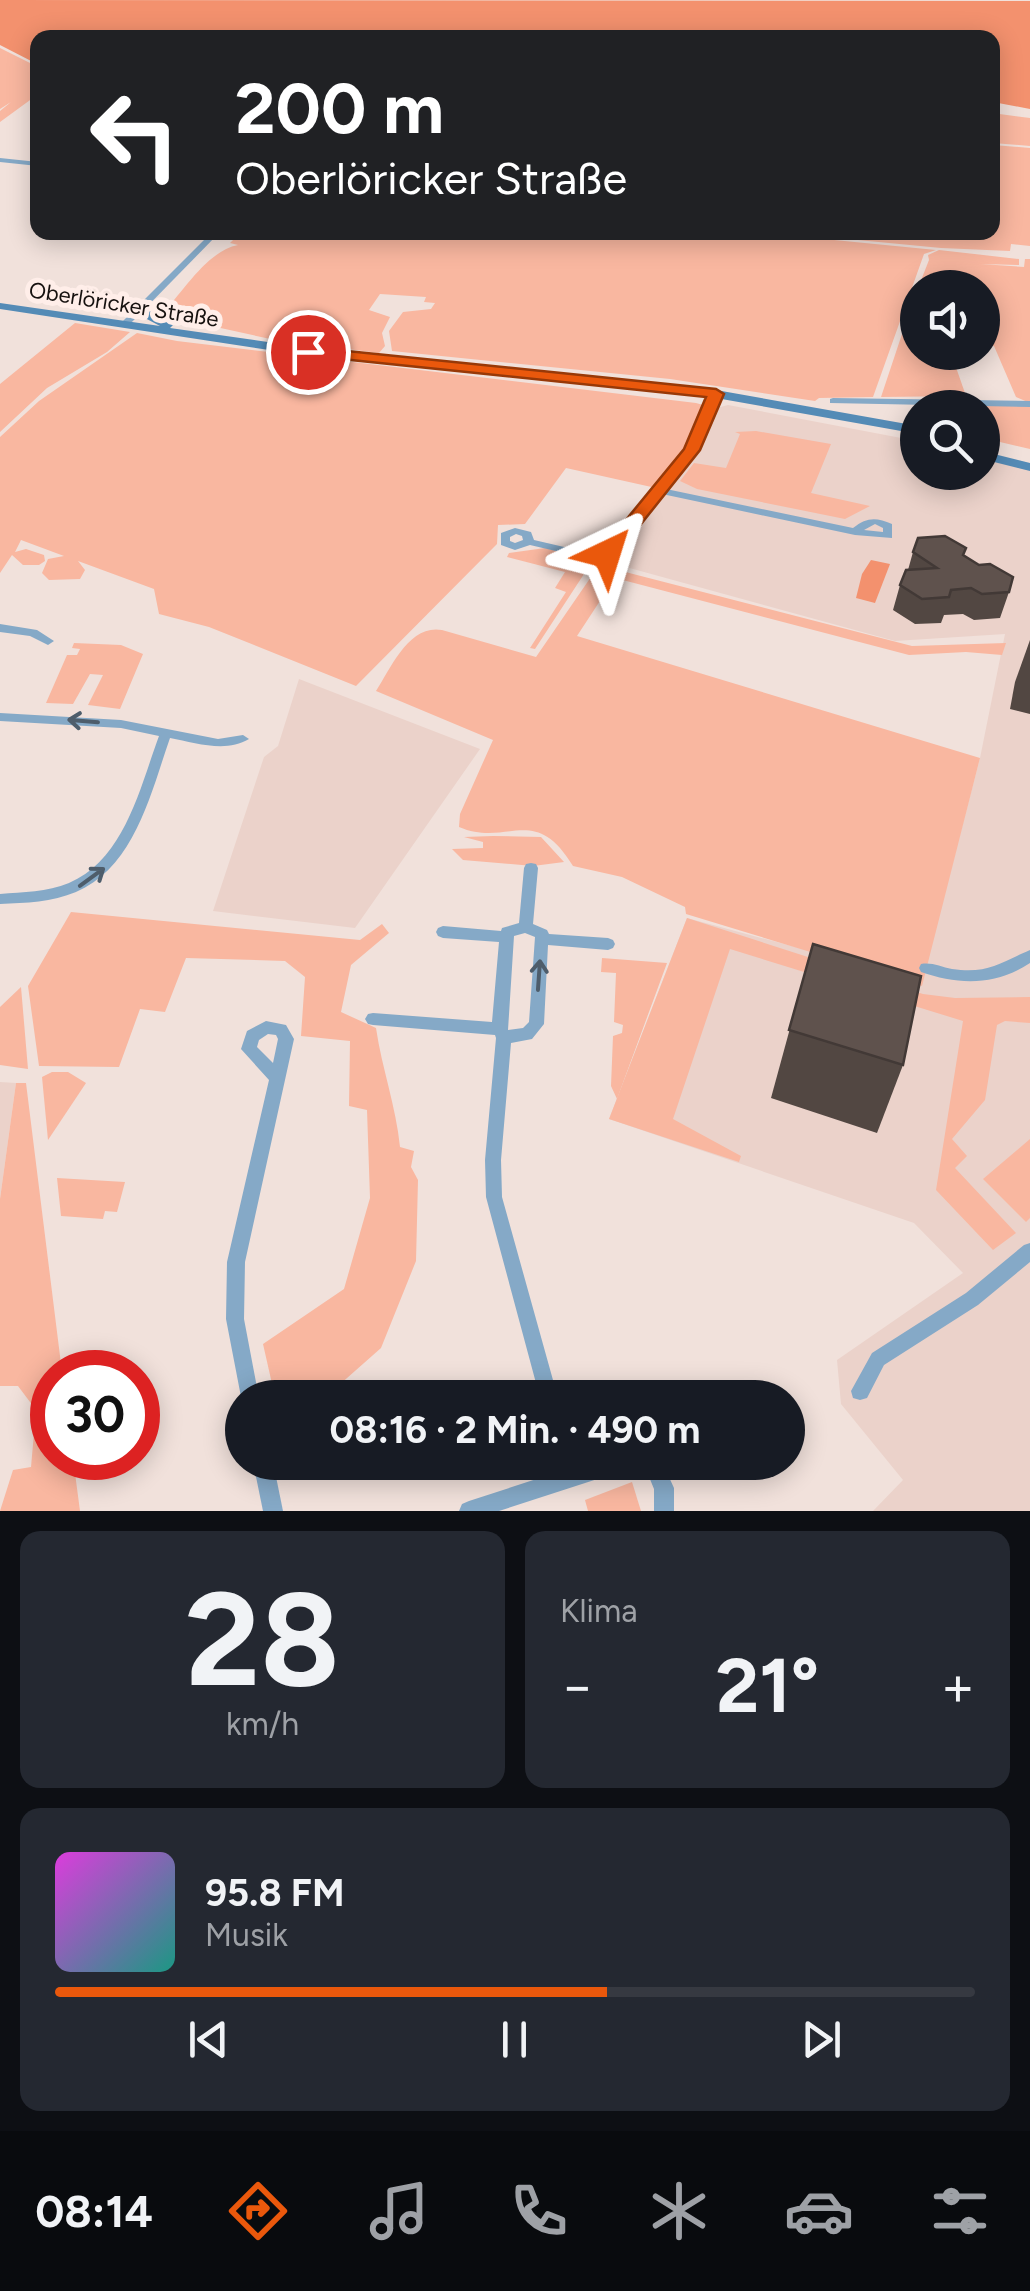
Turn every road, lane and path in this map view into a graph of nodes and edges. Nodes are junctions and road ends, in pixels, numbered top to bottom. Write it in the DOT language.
graph roads {
  1 [pos="0,160"];
  2 [pos="30,163"];
  3 [pos="206,240"];
  4 [pos="146,304"];
  5 [pos="0,306"];
  6 [pos="126,324"];
  7 [pos="210,337"];
  8 [pos="715,397"];
  9 [pos="832,401"];
  10 [pos="1030,404"];
  11 [pos="900,427"];
  12 [pos="900,435"];
  13 [pos="1000,450"];
  14 [pos="1030,457"];
  15 [pos="1000,460"];
  16 [pos="1030,468"];
  17 [pos="661,491"];
  18 [pos="854,532"];
  19 [pos="529,542"];
  20 [pos="0,628"];
  21 [pos="48,641"];
  22 [pos="0,717"];
  23 [pos="166,732"];
  24 [pos="242,739"];
  25 [pos="531,868"];
  26 [pos="0,899"];
  27 [pos="526,926"];
  28 [pos="442,932"];
  29 [pos="506,937"];
  30 [pos="542,939"];
  31 [pos="608,944"];
  32 [pos="1030,956"];
  33 [pos="926,968"];
  34 [pos="374,1020"];
  35 [pos="501,1033"];
  36 [pos="277,1078"];
  37 [pos="1030,1252"];
  38 [pos="247,1380"];
  39 [pos="544,1380"];
  40 [pos="860,1391"];
  41 [pos="267,1480"];
  42 [pos="545,1480"];
  43 [pos="660,1480"];
  44 [pos="273,1511"];
  45 [pos="469,1511"];
  46 [pos="664,1511"];
  1 -- 2 [label="street"];
  3 -- 4 [label="street"];
  4 -- 6 [label="street"];
  4 -- 7 [label="main road"];
  5 -- 6 [label="main road, Oberlöricker Straße"];
  6 -- 7 [label="main road, Oberlöricker Straße"];
  7 -- 8 [label="main road, Oberlöricker Straße"];
  8 -- 11 [label="main road"];
  8 -- 12 [label="main road"];
  8 -- 17 [label="street"];
  9 -- 10 [label="street"];
  13 -- 14 [label="main road"];
  15 -- 16 [label="main road"];
  17 -- 18 [label="street"];
  17 -- 19 [label="street"];
  20 -- 21 [label="street"];
  23 -- 22 [label="street, one-way"];
  23 -- 24 [label="street"];
  26 -- 23 [label="street, one-way"];
  25 -- 27 [label="street"];
  27 -- 29 [label="street"];
  27 -- 30 [label="street"];
  28 -- 29 [label="street"];
  29 -- 35 [label="street"];
  30 -- 31 [label="street"];
  35 -- 30 [label="street, one-way"];
  32 -- 33 [label="street"];
  34 -- 35 [label="street"];
  35 -- 39 [label="street"];
  36 -- 38 [label="street"];
  37 -- 40 [label="street"];
  41 -- 44 [label="street"];
  42 -- 45 [label="street"];
  43 -- 46 [label="street"];
}
